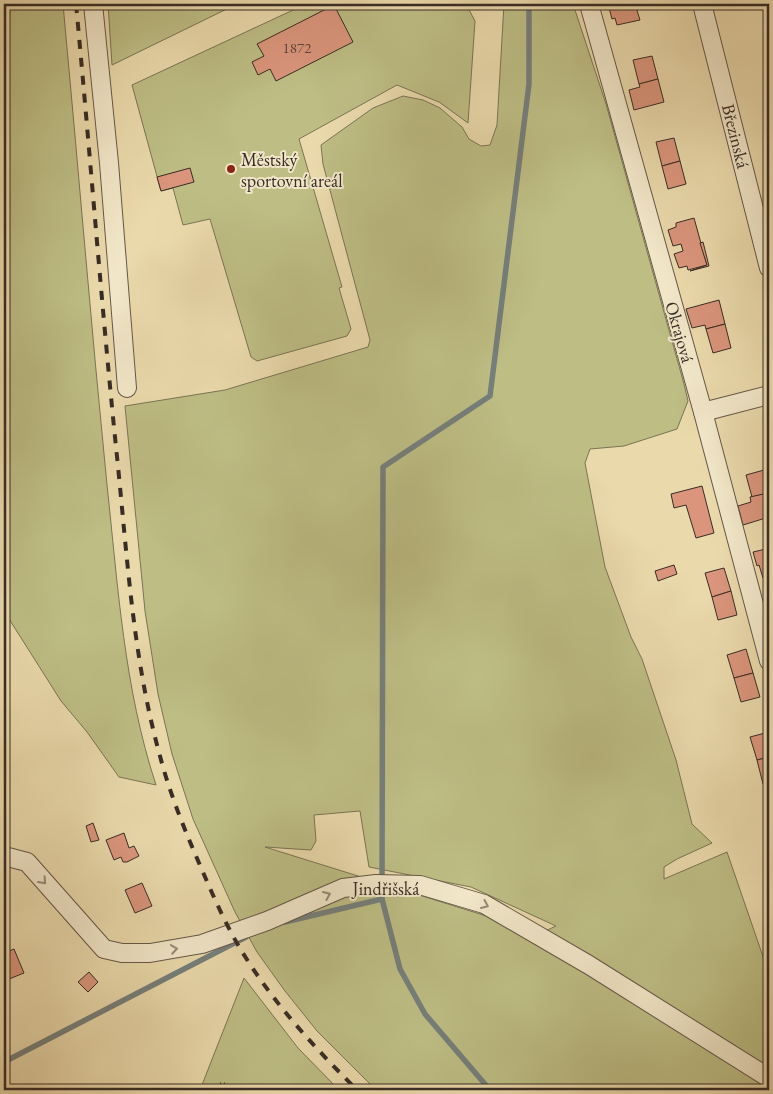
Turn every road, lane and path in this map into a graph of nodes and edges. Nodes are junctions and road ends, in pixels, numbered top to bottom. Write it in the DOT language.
graph roads {
  1 [pos="93,4"];
  2 [pos="589,4"];
  3 [pos="702,4"];
  4 [pos="769,268"];
  5 [pos="127,388"];
  6 [pos="769,395"];
  7 [pos="703,412"];
  8 [pos="769,661"];
  9 [pos="4,856"];
  10 [pos="769,1078"];
  11 [pos="212,1090"];
  12 [pos="237,1090"];
  1 -- 5 [label="street"];
  2 -- 7 [label="street, Okrajová"];
  3 -- 4 [label="street, Březinská"];
  6 -- 7 [label="street"];
  7 -- 8 [label="street, Okrajová"];
  9 -- 10 [label="street, Jindřišská, one-way"];
  11 -- 12 [label="path"];
}
